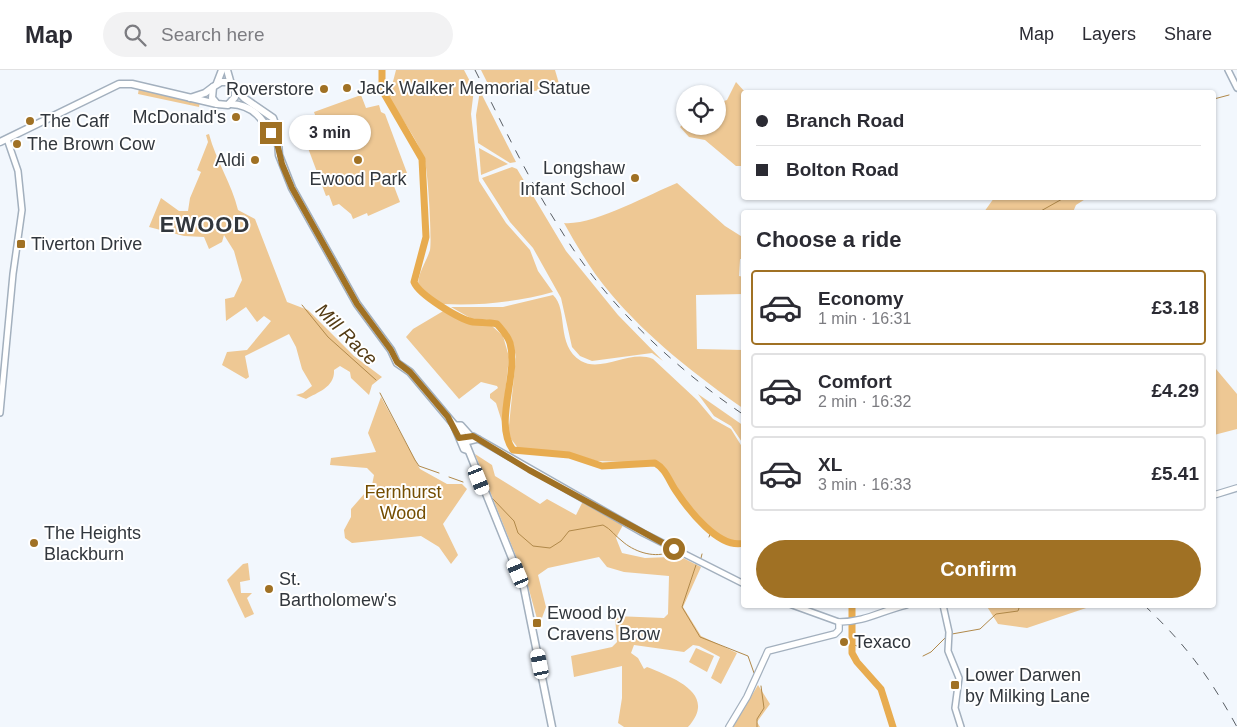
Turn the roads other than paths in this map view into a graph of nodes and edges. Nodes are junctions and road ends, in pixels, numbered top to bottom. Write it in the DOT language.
graph roads {
  1 [pos="222,70"];
  2 [pos="227,70"];
  3 [pos="1228,70"];
  4 [pos="215,85"];
  5 [pos="233,86"];
  6 [pos="1237,88"];
  7 [pos="190,98"];
  8 [pos="217,104"];
  9 [pos="231,104"];
  10 [pos="270,115"];
  11 [pos="271,133"];
  12 [pos="3,140"];
  13 [pos="277,143"];
  14 [pos="0,416"];
  15 [pos="455,425"];
  16 [pos="464,439"];
  17 [pos="1237,488"];
  18 [pos="1216,495"];
  19 [pos="741,582"];
  20 [pos="800,608"];
  21 [pos="891,608"];
  22 [pos="944,608"];
  23 [pos="839,622"];
  24 [pos="552,727"];
  25 [pos="728,727"];
  26 [pos="961,727"];
  1 -- 4 [label="main road"];
  2 -- 5 [label="main road"];
  3 -- 6 [label="street"];
  4 -- 5 [label="main road"];
  4 -- 7 [label="main road"];
  4 -- 8 [label="main road"];
  5 -- 9 [label="main road"];
  5 -- 10 [label="main road"];
  7 -- 8 [label="main road"];
  7 -- 12 [label="main road"];
  8 -- 9 [label="main road"];
  9 -- 11 [label="main road"];
  10 -- 11 [label="main road"];
  10 -- 13 [label="main road"];
  11 -- 13 [label="main road"];
  12 -- 14 [label="street"];
  13 -- 15 [label="main road"];
  15 -- 16 [label="main road"];
  15 -- 16 [label="street"];
  16 -- 19 [label="street"];
  16 -- 24 [label="main road"];
  17 -- 18 [label="main road"];
  20 -- 23 [label="street"];
  21 -- 23 [label="main road"];
  22 -- 26 [label="street"];
  23 -- 25 [label="main road"];
}
